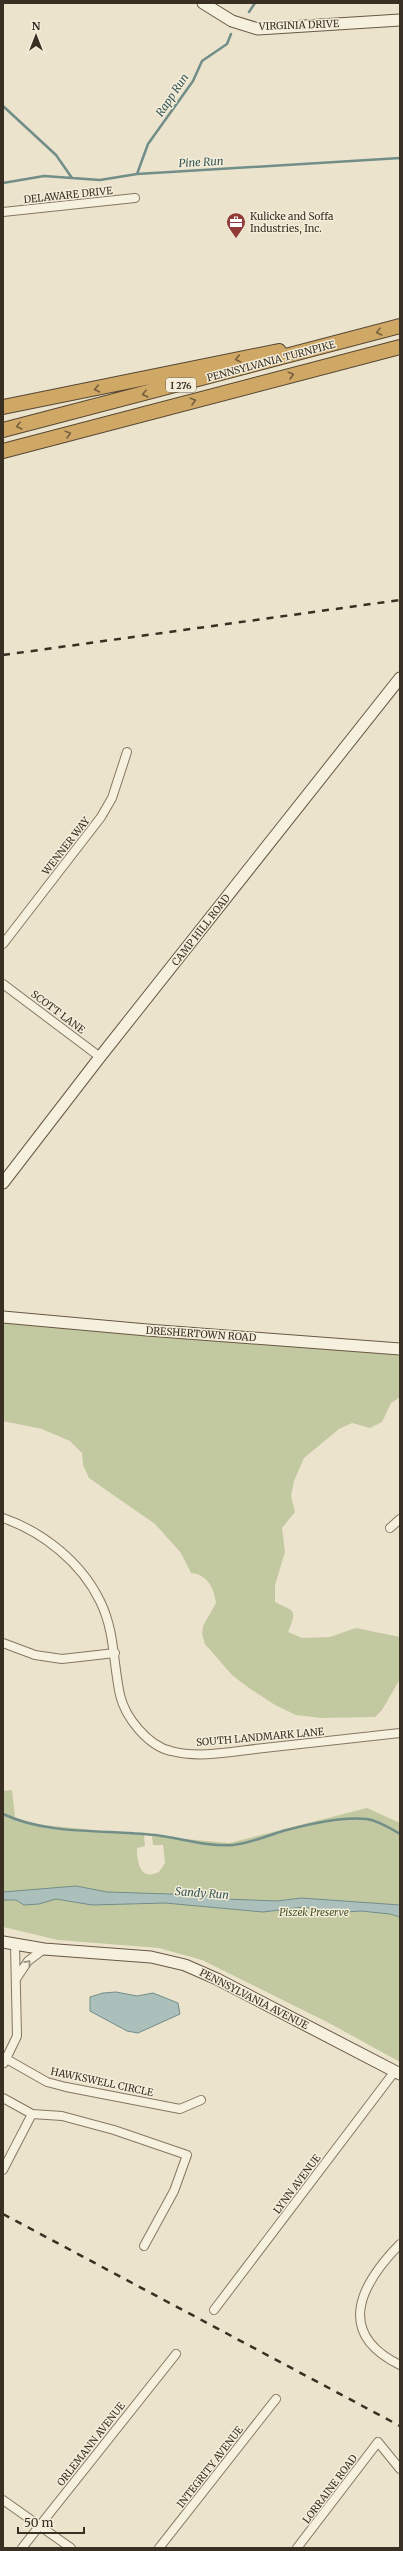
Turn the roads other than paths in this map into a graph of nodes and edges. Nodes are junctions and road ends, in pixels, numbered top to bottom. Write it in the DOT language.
graph roads {
  1 [pos="204,3"];
  2 [pos="400,20"];
  3 [pos="135,198"];
  4 [pos="3,212"];
  5 [pos="400,326"];
  6 [pos="359,337"];
  7 [pos="400,347"];
  8 [pos="3,407"];
  9 [pos="3,430"];
  10 [pos="3,451"];
  11 [pos="400,678"];
  12 [pos="127,752"];
  13 [pos="3,944"];
  14 [pos="3,984"];
  15 [pos="100,1056"];
  16 [pos="3,1184"];
  17 [pos="3,1317"];
  18 [pos="400,1349"];
  19 [pos="3,1518"];
  20 [pos="400,1519"];
  21 [pos="390,1528"];
  22 [pos="3,1644"];
  23 [pos="115,1653"];
  24 [pos="400,1733"];
  25 [pos="3,1942"];
  26 [pos="15,1945"];
  27 [pos="44,1949"];
  28 [pos="16,1979"];
  29 [pos="4,2060"];
  30 [pos="398,2072"];
  31 [pos="3,2098"];
  32 [pos="201,2100"];
  33 [pos="32,2114"];
  34 [pos="3,2170"];
  35 [pos="400,2244"];
  36 [pos="144,2246"];
  37 [pos="214,2310"];
  38 [pos="176,2354"];
  39 [pos="400,2365"];
  40 [pos="276,2399"];
  41 [pos="400,2469"];
  42 [pos="3,2500"];
  43 [pos="40,2525"];
  44 [pos="22,2548"];
  45 [pos="72,2548"];
  46 [pos="159,2548"];
  47 [pos="297,2548"];
  1 -- 2 [label="street, VIRGINIA DRIVE"];
  3 -- 4 [label="street, DELAWARE DRIVE"];
  5 -- 6 [label="highway, PENNSYLVANIA TURNPIKE / I 276, one-way"];
  6 -- 8 [label="highway, one-way"];
  6 -- 9 [label="highway, PENNSYLVANIA TURNPIKE / I 276, one-way"];
  10 -- 7 [label="highway, PENNSYLVANIA TURNPIKE / I 276, one-way"];
  11 -- 15 [label="street, CAMP HILL ROAD"];
  12 -- 13 [label="street, WENNER WAY"];
  14 -- 15 [label="street, SCOTT LANE"];
  15 -- 16 [label="street, CAMP HILL ROAD"];
  17 -- 18 [label="street, DRESHERTOWN ROAD"];
  19 -- 23 [label="street, SOUTH LANDMARK LANE"];
  20 -- 21 [label="street"];
  22 -- 23 [label="street"];
  23 -- 24 [label="street, SOUTH LANDMARK LANE"];
  25 -- 26 [label="street, PENNSYLVANIA AVENUE"];
  26 -- 27 [label="street, PENNSYLVANIA AVENUE"];
  26 -- 28 [label="street"];
  28 -- 27 [label="street, one-way"];
  27 -- 30 [label="street, PENNSYLVANIA AVENUE"];
  28 -- 29 [label="street"];
  29 -- 32 [label="street, HAWKSWELL CIRCLE"];
  30 -- 37 [label="street, LYNN AVENUE"];
  31 -- 33 [label="street"];
  33 -- 34 [label="street"];
  33 -- 36 [label="street"];
  35 -- 39 [label="street"];
  38 -- 43 [label="street, ORLEMANN AVENUE"];
  40 -- 46 [label="street, INTEGRITY AVENUE"];
  41 -- 47 [label="street, LORRAINE ROAD"];
  42 -- 43 [label="street"];
  43 -- 44 [label="street, ORLEMANN AVENUE"];
  43 -- 45 [label="street"];
}
